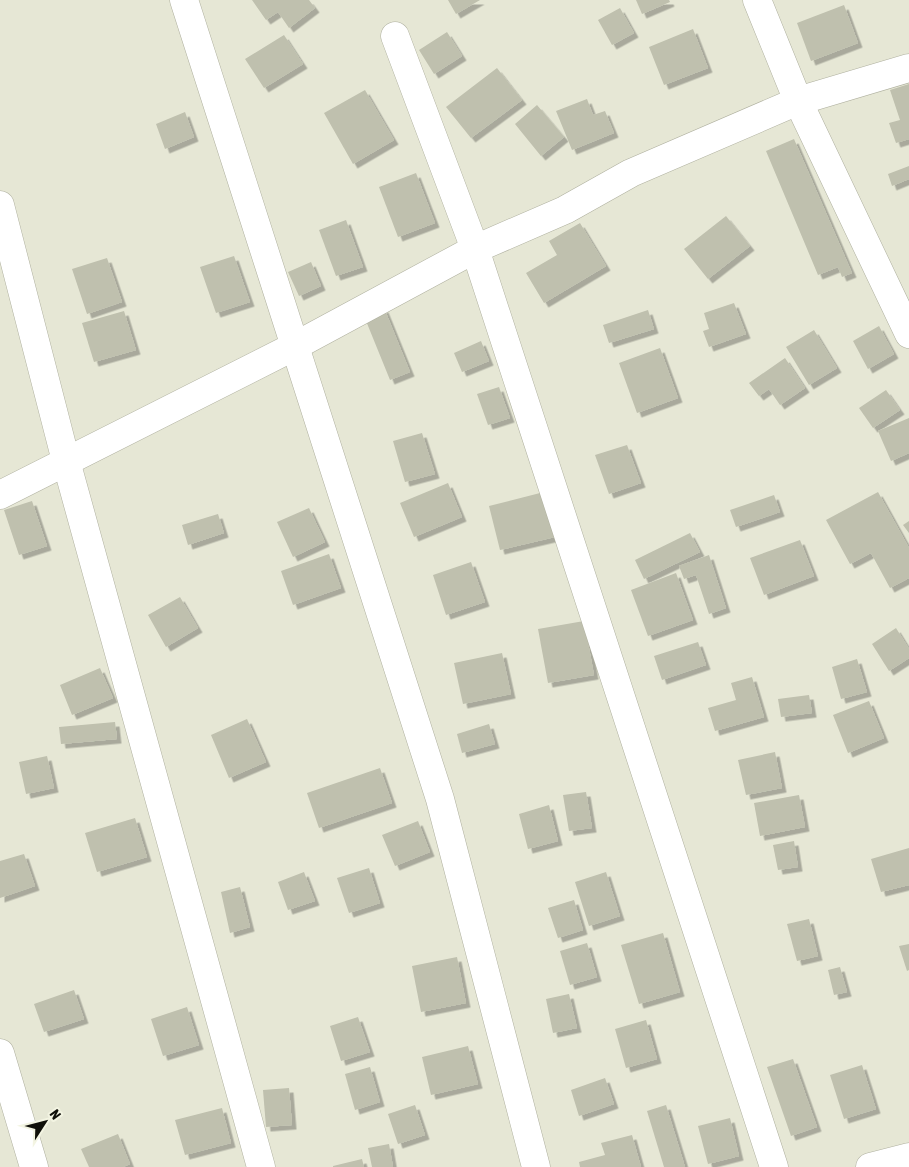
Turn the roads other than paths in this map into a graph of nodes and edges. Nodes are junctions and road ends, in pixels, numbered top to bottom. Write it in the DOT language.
graph roads {
  1 [pos="184,0"];
  2 [pos="757,0"];
  3 [pos="395,36"];
  4 [pos="909,68"];
  5 [pos="798,101"];
  6 [pos="0,205"];
  7 [pos="476,249"];
  8 [pos="909,334"];
  9 [pos="296,346"];
  10 [pos="66,460"];
  11 [pos="0,495"];
  12 [pos="0,1052"];
  13 [pos="909,1157"];
  14 [pos="34,1167"];
  15 [pos="261,1167"];
  16 [pos="536,1167"];
  17 [pos="774,1167"];
  18 [pos="870,1167"];
  1 -- 9 [label="street"];
  2 -- 5 [label="street"];
  3 -- 7 [label="street"];
  4 -- 5 [label="street"];
  5 -- 7 [label="street"];
  5 -- 8 [label="street"];
  6 -- 10 [label="street"];
  7 -- 9 [label="street"];
  7 -- 17 [label="street"];
  9 -- 10 [label="street"];
  9 -- 16 [label="street"];
  10 -- 11 [label="street"];
  10 -- 15 [label="street"];
  12 -- 14 [label="street"];
  13 -- 18 [label="street"];
}
